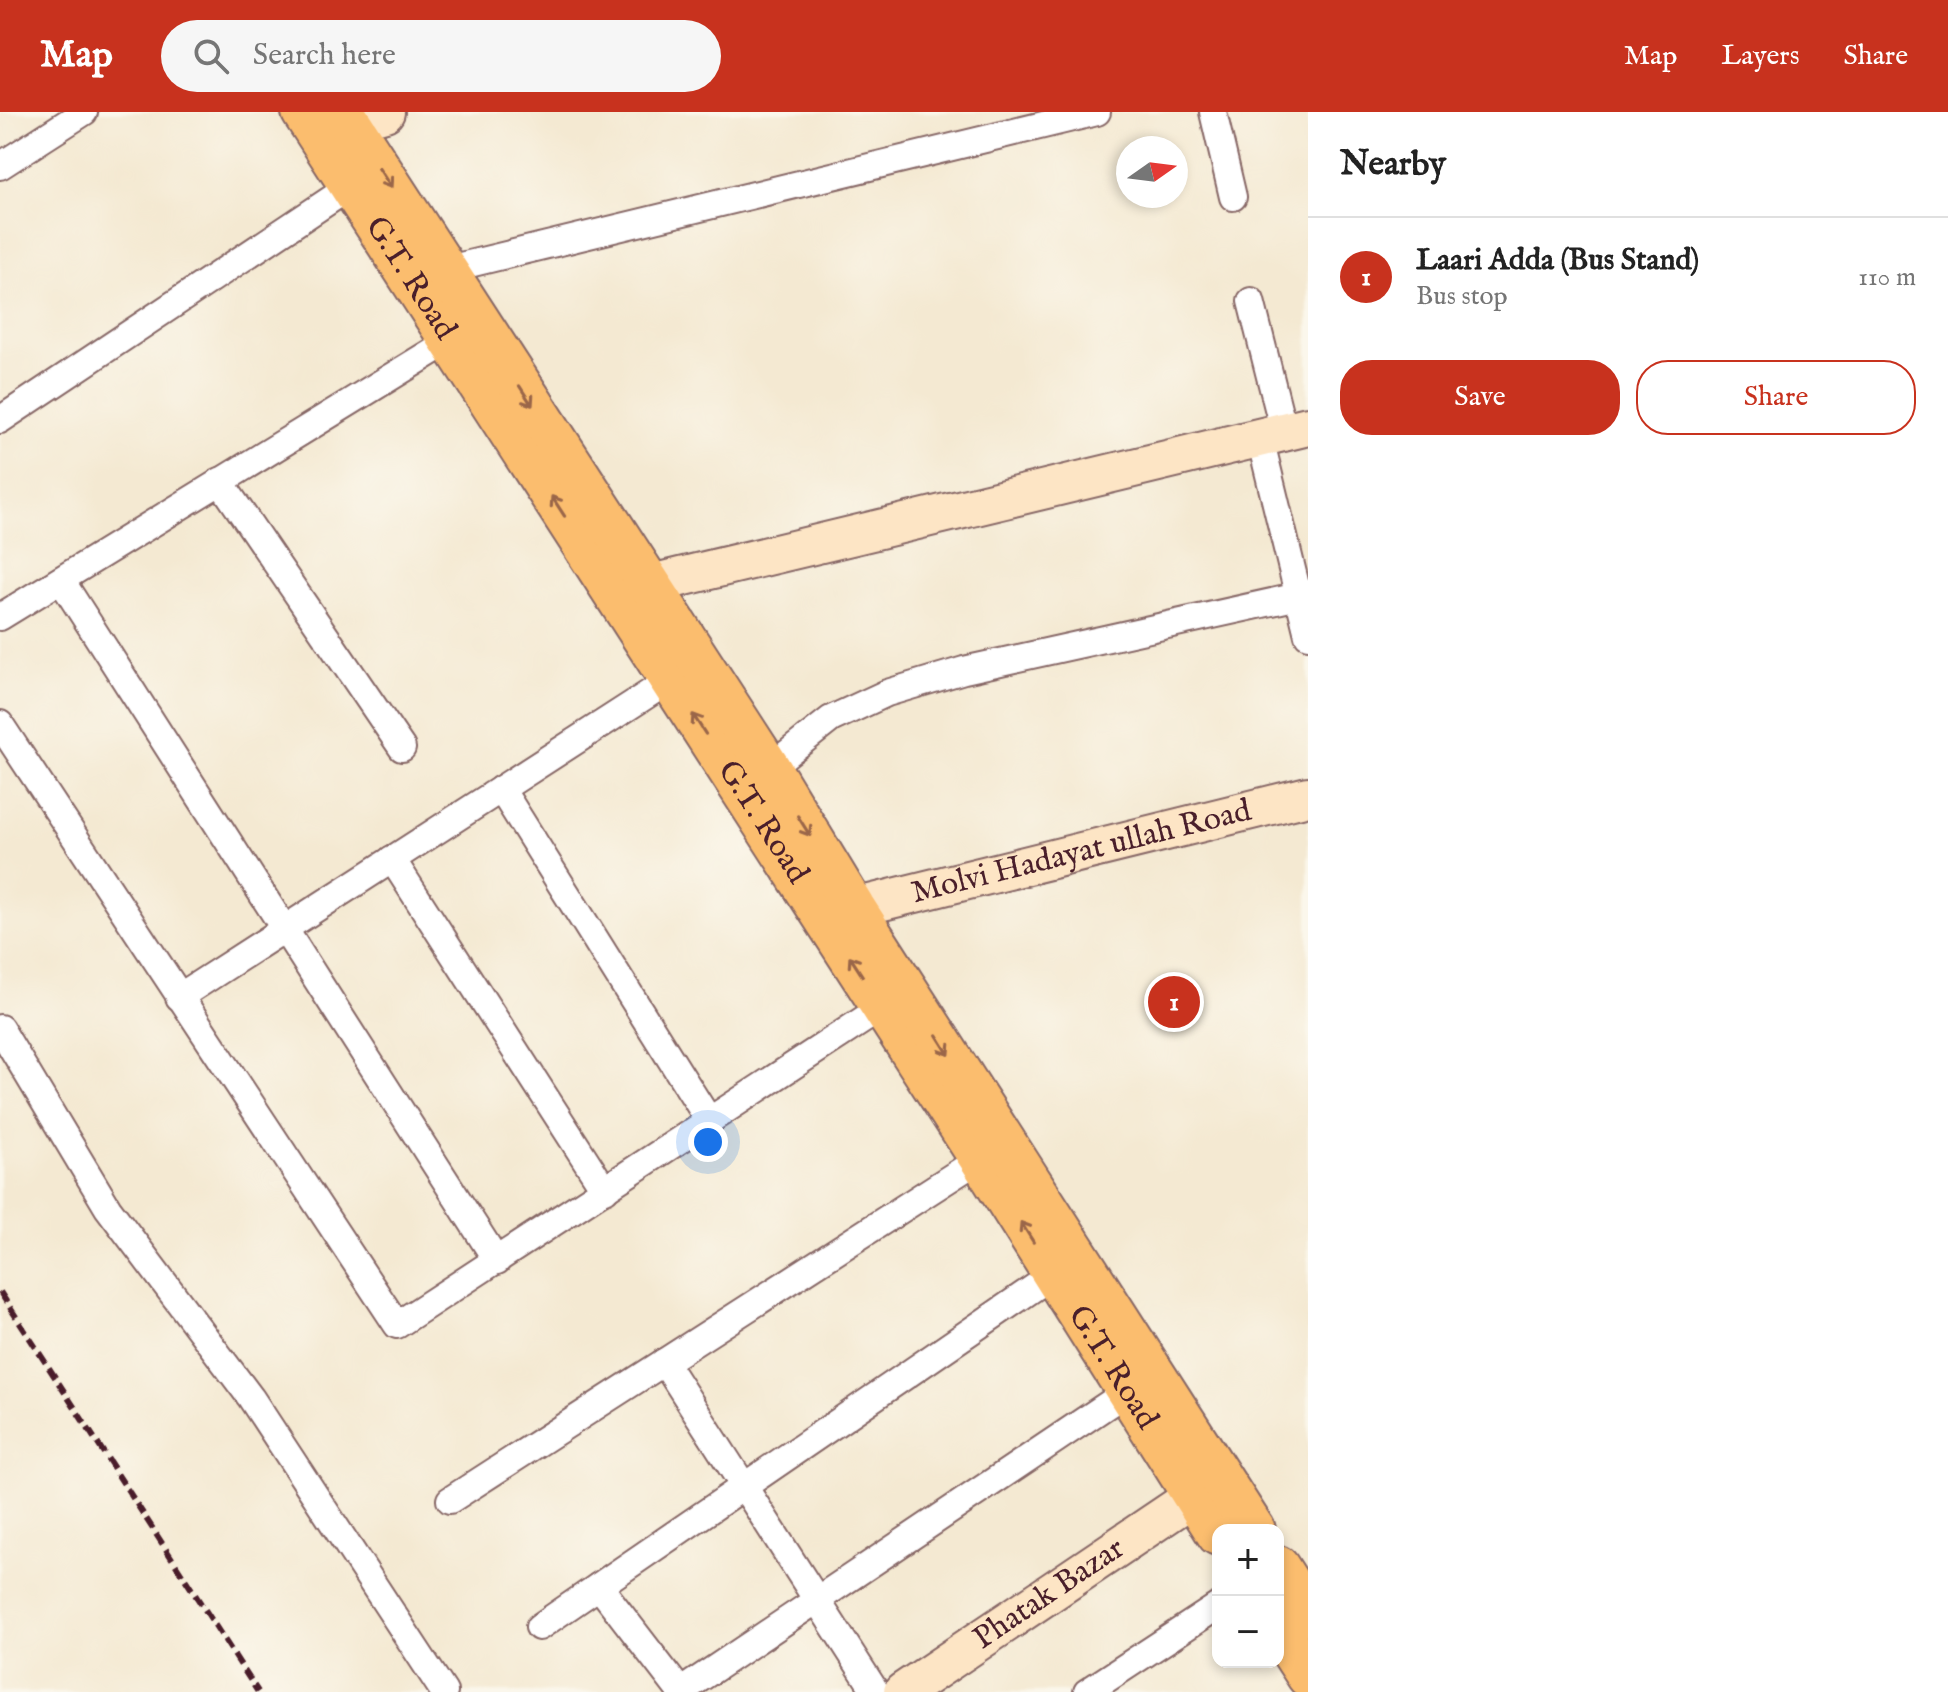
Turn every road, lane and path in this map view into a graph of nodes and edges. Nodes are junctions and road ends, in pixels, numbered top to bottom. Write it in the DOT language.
graph roads {
  1 [pos="84,112"];
  2 [pos="1097,112"];
  3 [pos="1213,112"];
  4 [pos="340,119"];
  5 [pos="0,166"];
  6 [pos="351,186"];
  7 [pos="1233,197"];
  8 [pos="444,270"];
  9 [pos="1251,301"];
  10 [pos="451,340"];
  11 [pos="0,420"];
  12 [pos="1284,432"];
  13 [pos="220,481"];
  14 [pos="61,580"];
  15 [pos="647,585"];
  16 [pos="1299,596"];
  17 [pos="0,617"];
  18 [pos="1308,635"];
  19 [pos="670,680"];
  20 [pos="0,724"];
  21 [pos="402,748"];
  22 [pos="769,768"];
  23 [pos="501,789"];
  24 [pos="1308,796"];
  25 [pos="392,859"];
  26 [pos="854,908"];
  27 [pos="284,930"];
  28 [pos="179,997"];
  29 [pos="895,999"];
  30 [pos="0,1028"];
  31 [pos="710,1122"];
  32 [pos="993,1150"];
  33 [pos="605,1190"];
  34 [pos="497,1261"];
  35 [pos="1054,1274"];
  36 [pos="664,1362"];
  37 [pos="1128,1391"];
  38 [pos="744,1487"];
  39 [pos="1194,1496"];
  40 [pos="450,1500"];
  41 [pos="1212,1524"];
  42 [pos="1250,1524"];
  43 [pos="1284,1576"];
  44 [pos="599,1586"];
  45 [pos="816,1599"];
  46 [pos="1212,1610"];
  47 [pos="1308,1614"];
  48 [pos="539,1627"];
  49 [pos="1284,1639"];
  50 [pos="1308,1676"];
  51 [pos="679,1691"];
  52 [pos="444,1692"];
  53 [pos="876,1692"];
  54 [pos="903,1692"];
  55 [pos="1087,1692"];
  1 -- 5 [label="street"];
  2 -- 8 [label="street"];
  3 -- 7 [label="street"];
  4 -- 6 [label="main road, G.T. Road"];
  4 -- 8 [label="main road, G.T. Road, one-way"];
  6 -- 10 [label="main road, G.T. Road"];
  6 -- 11 [label="street"];
  8 -- 15 [label="main road, G.T. Road, one-way"];
  9 -- 12 [label="street"];
  10 -- 13 [label="street"];
  19 -- 10 [label="main road, G.T. Road, one-way"];
  12 -- 15 [label="street"];
  12 -- 16 [label="street"];
  13 -- 14 [label="street"];
  13 -- 21 [label="street"];
  14 -- 17 [label="street"];
  14 -- 27 [label="street"];
  15 -- 22 [label="main road, G.T. Road"];
  16 -- 18 [label="street"];
  16 -- 22 [label="street"];
  19 -- 23 [label="street"];
  29 -- 19 [label="main road, G.T. Road, one-way"];
  20 -- 28 [label="street"];
  22 -- 26 [label="main road, G.T. Road, one-way"];
  23 -- 25 [label="street"];
  23 -- 31 [label="street"];
  24 -- 26 [label="street, Molvi Hadayat ullah Road"];
  25 -- 27 [label="street"];
  25 -- 33 [label="street"];
  26 -- 29 [label="main road, G.T. Road"];
  27 -- 28 [label="street"];
  27 -- 34 [label="street"];
  28 -- 34 [label="street"];
  29 -- 31 [label="street"];
  29 -- 32 [label="main road, G.T. Road"];
  30 -- 52 [label="street"];
  31 -- 33 [label="street"];
  35 -- 32 [label="main road, G.T. Road, one-way"];
  32 -- 36 [label="street"];
  32 -- 42 [label="main road, G.T. Road"];
  33 -- 34 [label="street"];
  35 -- 37 [label="main road, G.T. Road"];
  35 -- 38 [label="street"];
  36 -- 38 [label="street"];
  36 -- 40 [label="street"];
  37 -- 39 [label="main road, G.T. Road"];
  37 -- 45 [label="street"];
  38 -- 44 [label="street"];
  38 -- 45 [label="street"];
  39 -- 41 [label="main road, G.T. Road"];
  39 -- 54 [label="street, Phatak Bazar"];
  43 -- 47 [label="main road"];
  44 -- 48 [label="street"];
  44 -- 51 [label="street"];
  45 -- 51 [label="street"];
  45 -- 53 [label="street"];
  46 -- 55 [label="street"];
  49 -- 50 [label="main road"];
}
